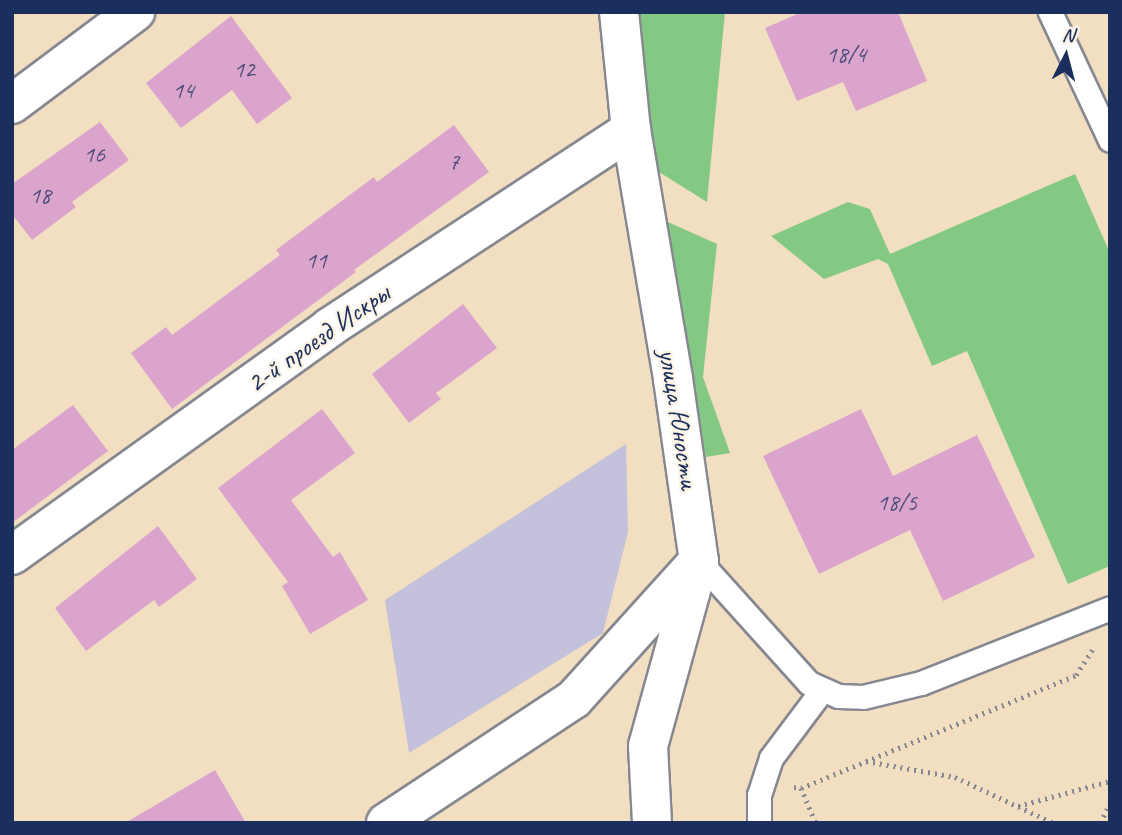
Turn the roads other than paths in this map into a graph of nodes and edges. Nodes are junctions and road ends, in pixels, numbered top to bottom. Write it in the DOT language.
graph roads {
  1 [pos="135,12"];
  2 [pos="619,12"];
  3 [pos="1050,12"];
  4 [pos="12,104"];
  5 [pos="631,130"];
  6 [pos="1110,140"];
  7 [pos="12,555"];
  8 [pos="699,561"];
  9 [pos="1110,608"];
  10 [pos="822,690"];
  11 [pos="386,823"];
  12 [pos="653,823"];
  13 [pos="759,823"];
  1 -- 4 [label="street"];
  2 -- 5 [label="street, улица Юности"];
  3 -- 6 [label="lane"];
  5 -- 7 [label="street, 2-й проезд Искры"];
  5 -- 8 [label="street, улица Юности"];
  8 -- 10 [label="lane"];
  8 -- 11 [label="street"];
  8 -- 12 [label="street, улица Юности"];
  9 -- 10 [label="lane"];
  10 -- 13 [label="lane"];
}
